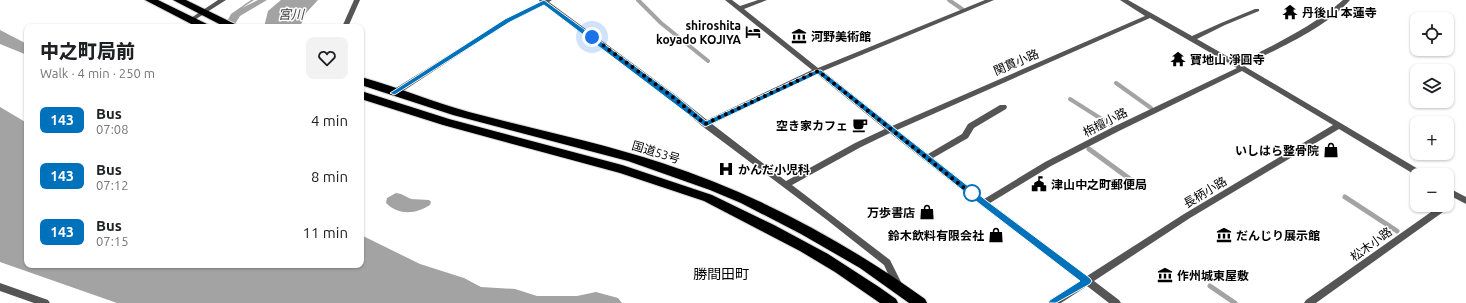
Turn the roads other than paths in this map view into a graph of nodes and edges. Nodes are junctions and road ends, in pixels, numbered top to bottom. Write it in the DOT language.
graph roads {
  1 [pos="150,0"];
  2 [pos="178,0"];
  3 [pos="223,0"];
  4 [pos="357,0"];
  5 [pos="728,0"];
  6 [pos="764,0"];
  7 [pos="991,0"];
  8 [pos="1124,0"];
  9 [pos="1347,0"];
  10 [pos="545,1"];
  11 [pos="739,9"];
  12 [pos="1257,10"];
  13 [pos="206,14"];
  14 [pos="1150,16"];
  15 [pos="198,23"];
  16 [pos="227,24"];
  17 [pos="346,24"];
  18 [pos="1192,40"];
  19 [pos="1240,67"];
  20 [pos="818,71"];
  21 [pos="364,82"];
  22 [pos="394,93"];
  23 [pos="364,96"];
  24 [pos="1002,107"];
  25 [pos="705,124"];
  26 [pos="1338,126"];
  27 [pos="891,129"];
  28 [pos="927,158"];
  29 [pos="1410,168"];
  30 [pos="786,185"];
  31 [pos="984,203"];
  32 [pos="1437,212"];
  33 [pos="1087,281"];
  34 [pos="0,287"];
  35 [pos="898,287"];
  36 [pos="45,303"];
  37 [pos="890,303"];
  38 [pos="920,303"];
  39 [pos="1053,303"];
  40 [pos="1116,303"];
  41 [pos="1309,303"];
  1 -- 15 [label="highway"];
  2 -- 13 [label="highway"];
  3 -- 13 [label="street"];
  4 -- 17 [label="street"];
  5 -- 11 [label="street"];
  6 -- 11 [label="street"];
  7 -- 20 [label="street"];
  8 -- 14 [label="street"];
  9 -- 19 [label="street, 栴檀小路"];
  10 -- 22 [label="street"];
  10 -- 25 [label="street"];
  11 -- 20 [label="street"];
  12 -- 18 [label="street"];
  13 -- 15 [label="street"];
  13 -- 16 [label="highway"];
  14 -- 18 [label="street"];
  14 -- 27 [label="street, 関貫小路"];
  18 -- 19 [label="street"];
  19 -- 26 [label="street"];
  19 -- 31 [label="street, 栴檀小路"];
  20 -- 25 [label="street"];
  20 -- 27 [label="street"];
  21 -- 22 [label="highway, 国道53号"];
  22 -- 35 [label="highway, 国道53号"];
  23 -- 37 [label="highway"];
  24 -- 28 [label="street"];
  25 -- 30 [label="street"];
  26 -- 29 [label="street"];
  26 -- 33 [label="street, 長柄小路"];
  27 -- 28 [label="street"];
  27 -- 30 [label="street, 関貫小路"];
  28 -- 31 [label="street"];
  30 -- 35 [label="street"];
  31 -- 33 [label="street"];
  32 -- 41 [label="street, 松木小路"];
  33 -- 39 [label="street, 長柄小路"];
  33 -- 40 [label="street"];
  34 -- 36 [label="street"];
  35 -- 38 [label="highway, 国道53号"];
}
